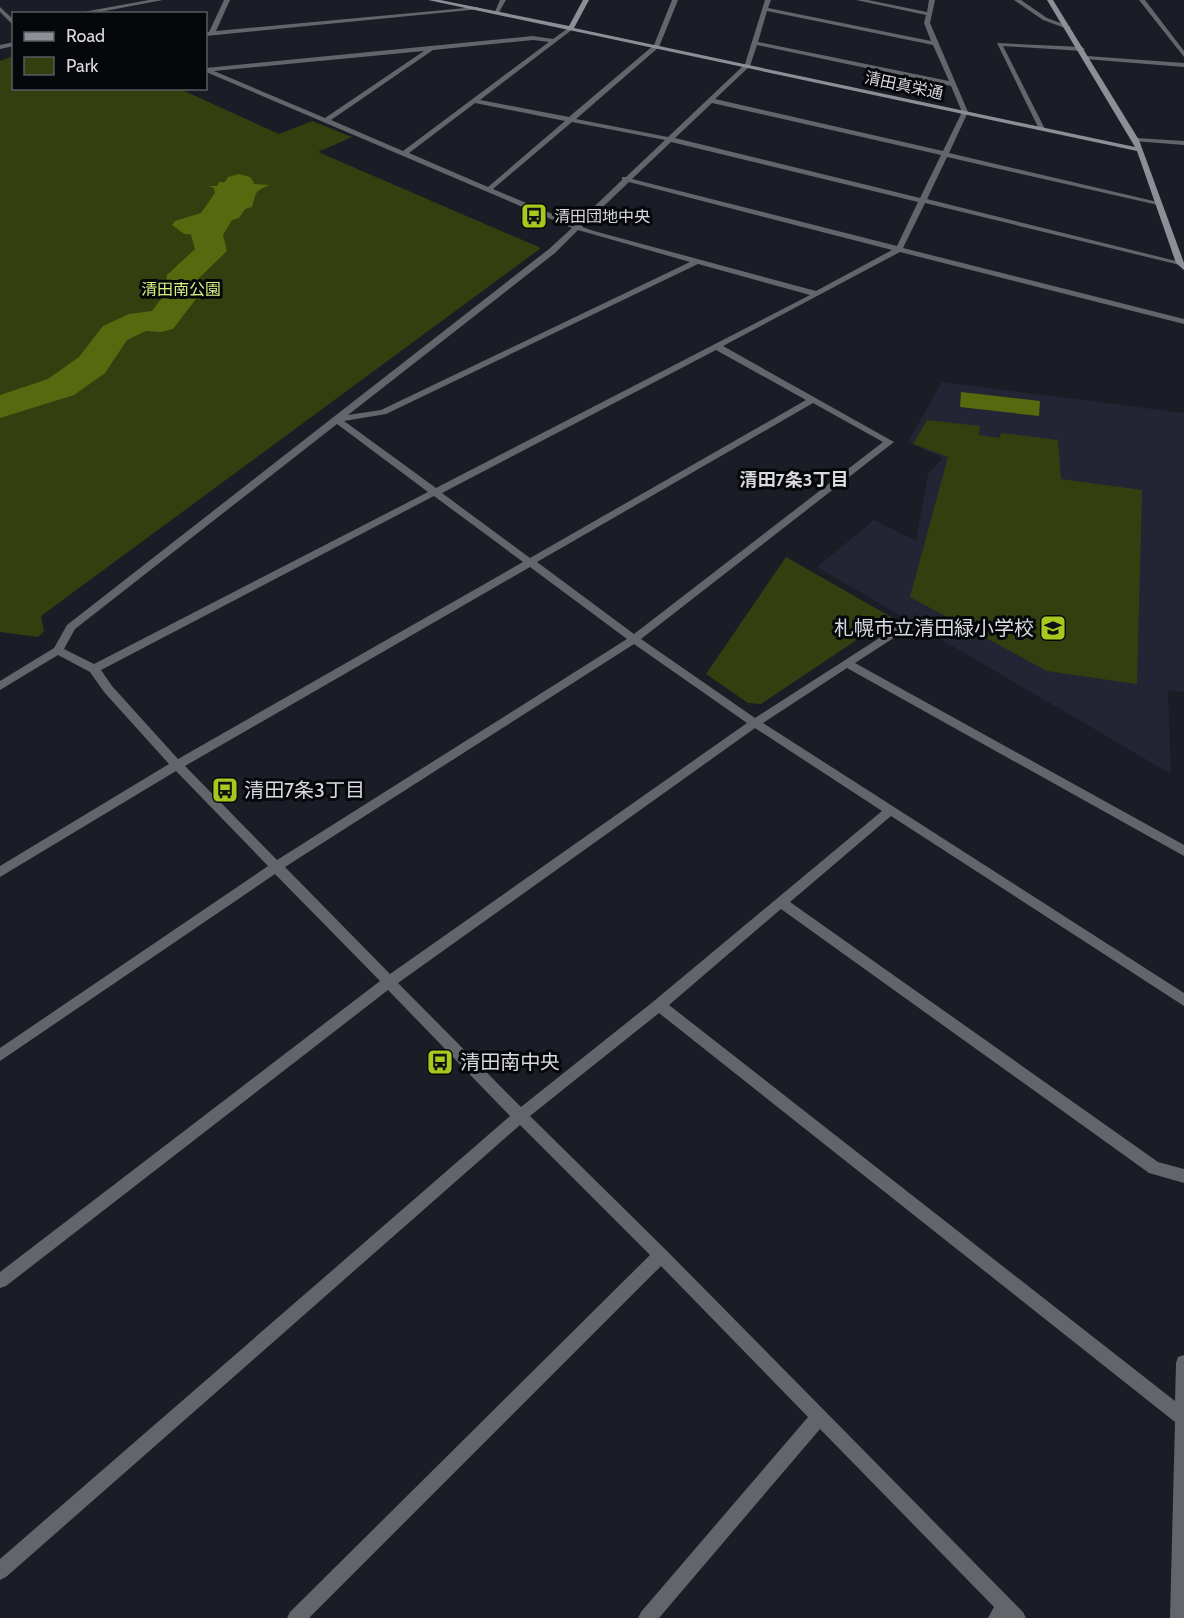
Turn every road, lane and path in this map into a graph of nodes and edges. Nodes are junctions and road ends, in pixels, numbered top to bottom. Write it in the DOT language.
graph roads {
  1 [pos="160,0"];
  2 [pos="227,0"];
  3 [pos="431,0"];
  4 [pos="503,0"];
  5 [pos="586,0"];
  6 [pos="675,0"];
  7 [pos="768,0"];
  8 [pos="859,0"];
  9 [pos="932,0"];
  10 [pos="1017,0"];
  11 [pos="1050,0"];
  12 [pos="1142,0"];
  13 [pos="0,9"];
  14 [pos="477,9"];
  15 [pos="765,9"];
  16 [pos="87,12"];
  17 [pos="496,13"];
  18 [pos="929,14"];
  19 [pos="11,22"];
  20 [pos="0,23"];
  21 [pos="1068,27"];
  22 [pos="571,28"];
  23 [pos="209,34"];
  24 [pos="555,41"];
  25 [pos="755,43"];
  26 [pos="934,43"];
  27 [pos="657,46"];
  28 [pos="432,48"];
  29 [pos="1082,49"];
  30 [pos="1184,55"];
  31 [pos="1087,58"];
  32 [pos="748,65"];
  33 [pos="1184,65"];
  34 [pos="207,70"];
  35 [pos="207,70"];
  36 [pos="952,84"];
  37 [pos="709,100"];
  38 [pos="474,101"];
  39 [pos="965,112"];
  40 [pos="327,120"];
  41 [pos="570,121"];
  42 [pos="1042,129"];
  43 [pos="669,139"];
  44 [pos="1136,140"];
  45 [pos="1184,143"];
  46 [pos="1140,150"];
  47 [pos="404,154"];
  48 [pos="946,154"];
  49 [pos="626,179"];
  50 [pos="489,189"];
  51 [pos="924,200"];
  52 [pos="1158,203"];
  53 [pos="578,226"];
  54 [pos="899,249"];
  55 [pos="698,261"];
  56 [pos="1182,265"];
  57 [pos="817,294"];
  58 [pos="1184,322"];
  59 [pos="716,346"];
  60 [pos="812,400"];
  61 [pos="336,419"];
  62 [pos="434,492"];
  63 [pos="529,563"];
  64 [pos="902,628"];
  65 [pos="634,639"];
  66 [pos="58,650"];
  67 [pos="846,663"];
  68 [pos="94,669"];
  69 [pos="0,686"];
  70 [pos="755,723"];
  71 [pos="177,765"];
  72 [pos="889,811"];
  73 [pos="1184,851"];
  74 [pos="277,866"];
  75 [pos="0,872"];
  76 [pos="781,902"];
  77 [pos="389,982"];
  78 [pos="1184,1000"];
  79 [pos="659,1005"];
  80 [pos="0,1055"];
  81 [pos="520,1116"];
  82 [pos="1184,1176"];
  83 [pos="661,1255"];
  84 [pos="0,1281"];
  85 [pos="1184,1363"];
  86 [pos="819,1417"];
  87 [pos="1182,1417"];
  88 [pos="0,1571"];
  89 [pos="1006,1614"];
  90 [pos="296,1618"];
  91 [pos="647,1618"];
  92 [pos="1179,1618"];
  1 -- 16 [label="street"];
  2 -- 23 [label="street"];
  3 -- 14 [label="street, 清田真栄通"];
  4 -- 17 [label="street"];
  5 -- 22 [label="street"];
  6 -- 27 [label="street"];
  7 -- 15 [label="street"];
  8 -- 18 [label="street"];
  9 -- 18 [label="street"];
  10 -- 21 [label="street"];
  11 -- 21 [label="street"];
  12 -- 30 [label="street"];
  13 -- 19 [label="street"];
  14 -- 17 [label="street, 清田真栄通"];
  14 -- 23 [label="street"];
  15 -- 25 [label="street"];
  15 -- 26 [label="street"];
  17 -- 22 [label="street, 清田真栄通"];
  18 -- 26 [label="street"];
  19 -- 20 [label="street"];
  21 -- 29 [label="street"];
  22 -- 24 [label="street"];
  22 -- 27 [label="street, 清田真栄通"];
  24 -- 28 [label="street"];
  24 -- 38 [label="street"];
  25 -- 32 [label="street"];
  25 -- 36 [label="street"];
  26 -- 36 [label="street"];
  27 -- 32 [label="street, 清田真栄通"];
  27 -- 41 [label="street"];
  28 -- 34 [label="street"];
  28 -- 40 [label="street"];
  29 -- 31 [label="street"];
  29 -- 42 [label="street"];
  31 -- 33 [label="street"];
  31 -- 44 [label="street"];
  32 -- 37 [label="street"];
  32 -- 39 [label="street, 清田真栄通"];
  35 -- 40 [label="street"];
  36 -- 39 [label="street"];
  37 -- 43 [label="street"];
  37 -- 48 [label="street"];
  38 -- 41 [label="street"];
  38 -- 47 [label="street"];
  39 -- 42 [label="street, 清田真栄通"];
  39 -- 48 [label="street"];
  40 -- 47 [label="street"];
  41 -- 43 [label="street"];
  41 -- 50 [label="street"];
  42 -- 46 [label="street, 清田真栄通"];
  43 -- 49 [label="street"];
  43 -- 51 [label="street"];
  44 -- 45 [label="street"];
  44 -- 46 [label="street"];
  46 -- 52 [label="street"];
  47 -- 50 [label="street"];
  48 -- 51 [label="street"];
  48 -- 52 [label="street"];
  49 -- 53 [label="street"];
  49 -- 54 [label="street"];
  50 -- 53 [label="street"];
  51 -- 54 [label="street"];
  51 -- 56 [label="street"];
  52 -- 56 [label="street"];
  53 -- 55 [label="street"];
  53 -- 61 [label="street"];
  54 -- 57 [label="street"];
  54 -- 58 [label="street"];
  55 -- 57 [label="street"];
  55 -- 61 [label="street"];
  57 -- 59 [label="street"];
  59 -- 60 [label="street"];
  59 -- 62 [label="street"];
  60 -- 63 [label="street"];
  60 -- 65 [label="street"];
  61 -- 62 [label="street"];
  61 -- 66 [label="street"];
  62 -- 63 [label="street"];
  62 -- 68 [label="street"];
  63 -- 65 [label="street"];
  63 -- 71 [label="street"];
  64 -- 67 [label="street"];
  65 -- 70 [label="street"];
  65 -- 74 [label="street"];
  66 -- 68 [label="street"];
  66 -- 69 [label="street"];
  67 -- 70 [label="street"];
  67 -- 73 [label="street"];
  68 -- 71 [label="street"];
  70 -- 72 [label="street"];
  70 -- 77 [label="street"];
  71 -- 74 [label="street"];
  71 -- 75 [label="street"];
  72 -- 76 [label="street"];
  72 -- 78 [label="street"];
  74 -- 77 [label="street"];
  74 -- 80 [label="street"];
  76 -- 79 [label="street"];
  76 -- 82 [label="street"];
  77 -- 81 [label="street"];
  77 -- 84 [label="street"];
  79 -- 81 [label="street"];
  79 -- 87 [label="street"];
  81 -- 83 [label="street"];
  81 -- 88 [label="street"];
  83 -- 86 [label="street"];
  83 -- 90 [label="street"];
  85 -- 87 [label="street"];
  86 -- 89 [label="street"];
  86 -- 91 [label="street"];
  87 -- 92 [label="street"];
}
